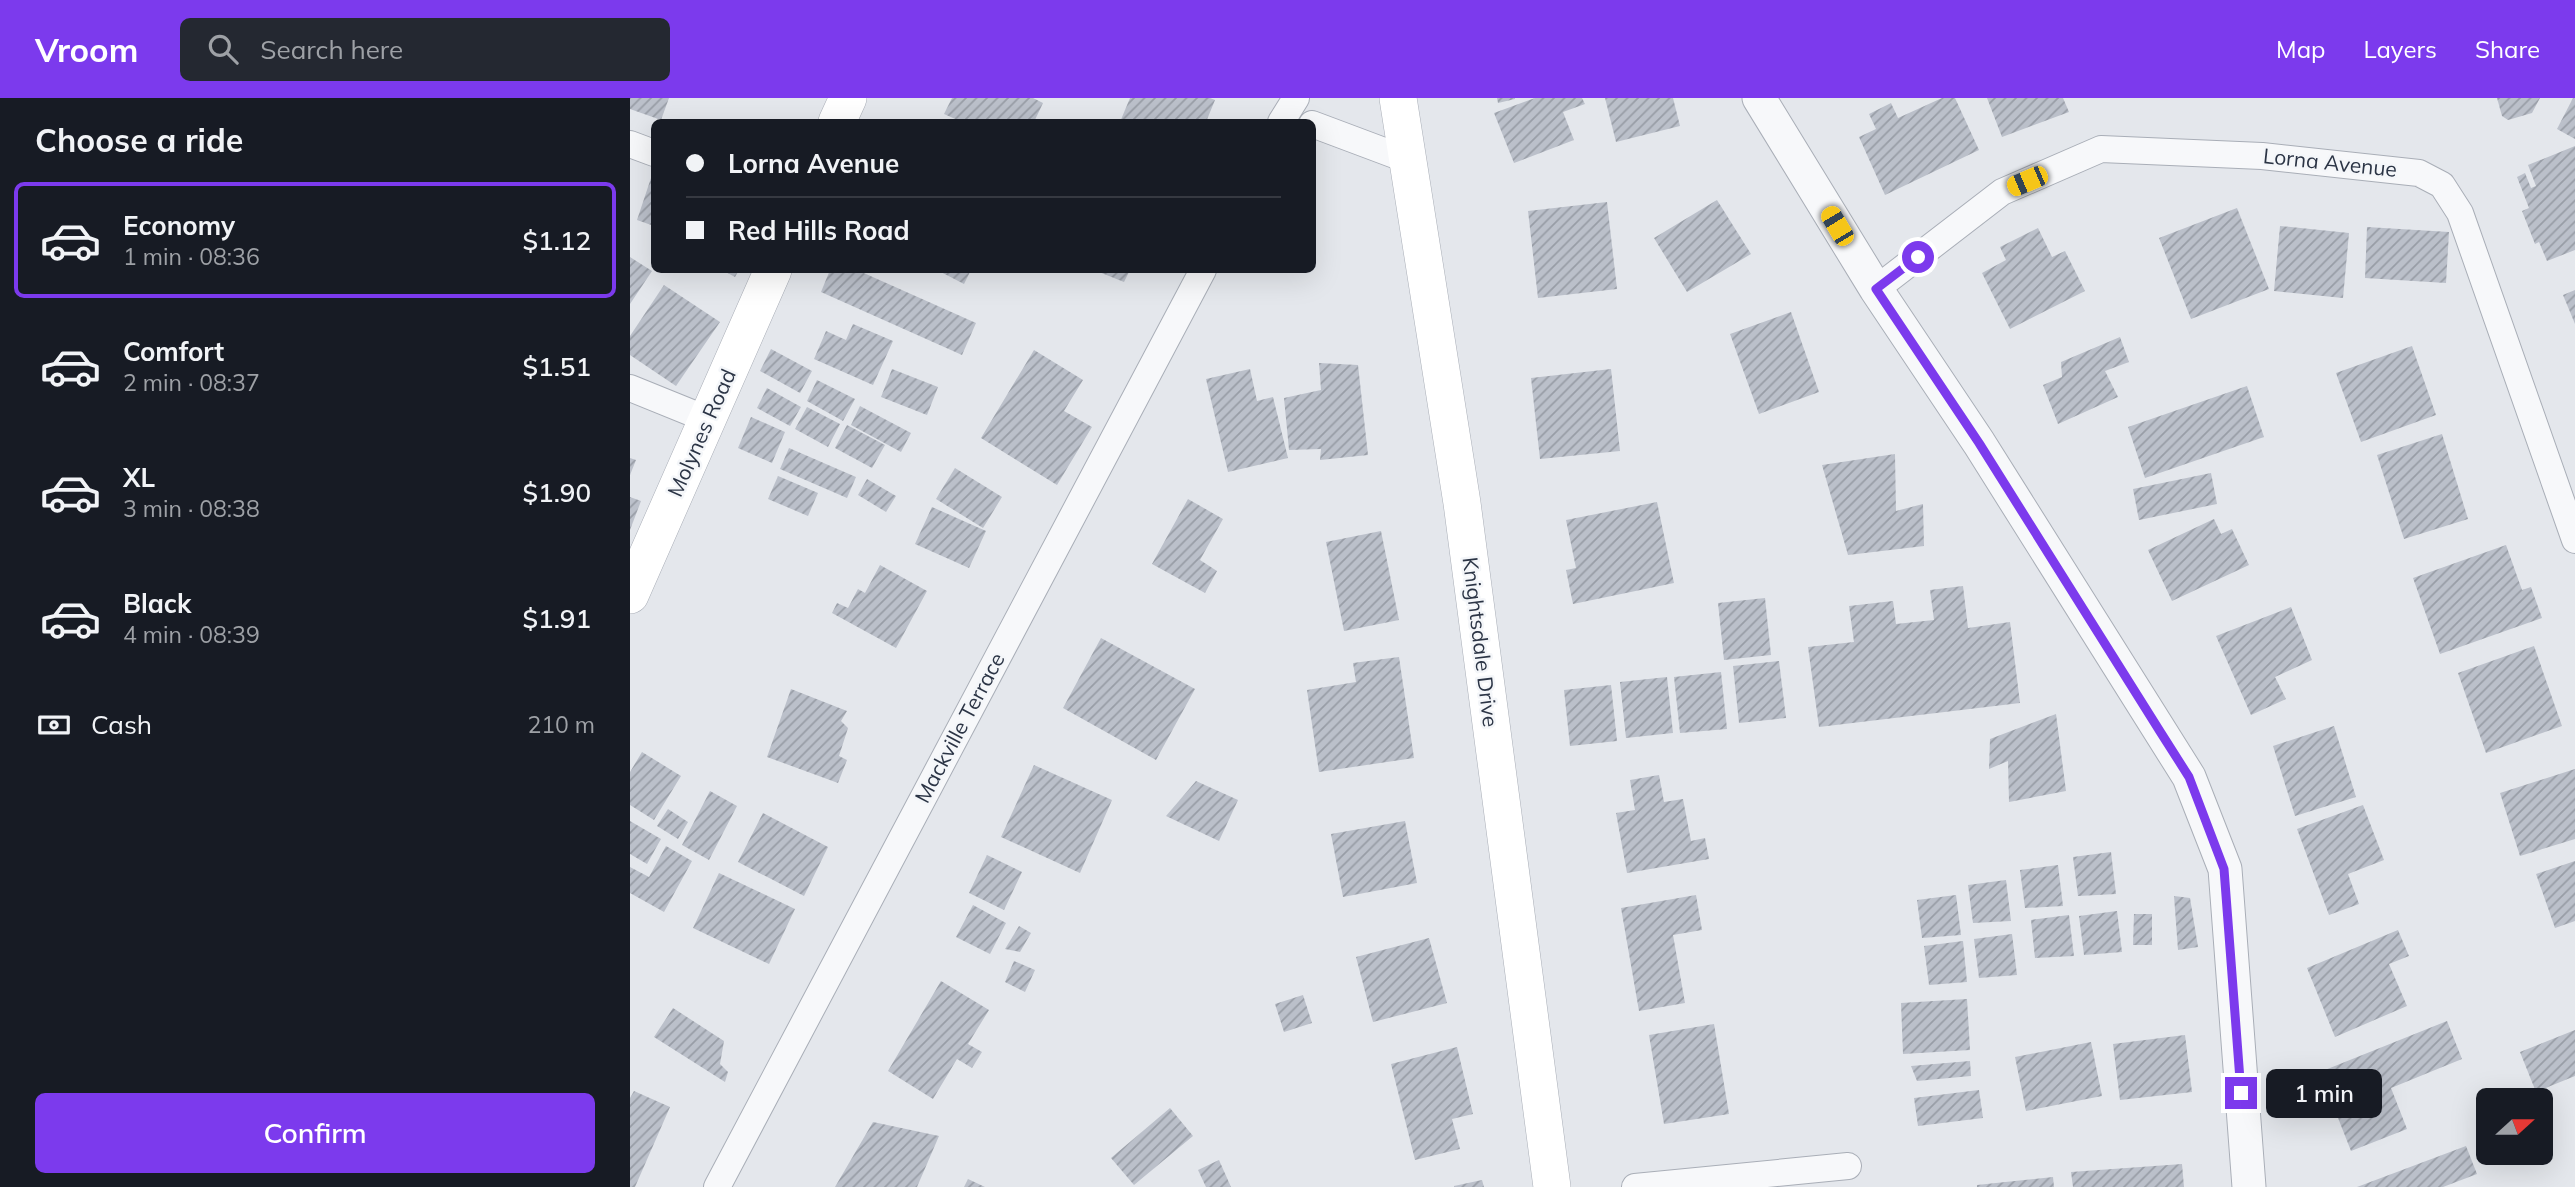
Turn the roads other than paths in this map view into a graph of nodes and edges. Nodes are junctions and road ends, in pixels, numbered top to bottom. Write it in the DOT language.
graph roads {
  1 [pos="848,98"];
  2 [pos="1398,98"];
  3 [pos="1759,98"];
  4 [pos="838,119"];
  5 [pos="1316,124"];
  6 [pos="630,144"];
  7 [pos="651,152"];
  8 [pos="1408,160"];
  9 [pos="772,273"];
  10 [pos="1201,273"];
  11 [pos="1876,289"];
  12 [pos="630,388"];
  13 [pos="709,420"];
  14 [pos="2575,540"];
  15 [pos="630,595"];
  16 [pos="1848,1166"];
  17 [pos="717,1187"];
  18 [pos="1552,1187"];
  19 [pos="1635,1187"];
  20 [pos="2249,1187"];
  1 -- 4 [label="main road"];
  2 -- 8 [label="main road, Knightsdale Drive"];
  3 -- 11 [label="street"];
  5 -- 8 [label="street"];
  6 -- 7 [label="street"];
  8 -- 18 [label="main road, Knightsdale Drive"];
  9 -- 13 [label="main road, Molynes Road"];
  10 -- 17 [label="street, Mackville Terrace"];
  11 -- 14 [label="street, Lorna Avenue"];
  11 -- 20 [label="street"];
  12 -- 13 [label="street"];
  13 -- 15 [label="main road, Molynes Road"];
  16 -- 19 [label="street"];
}
